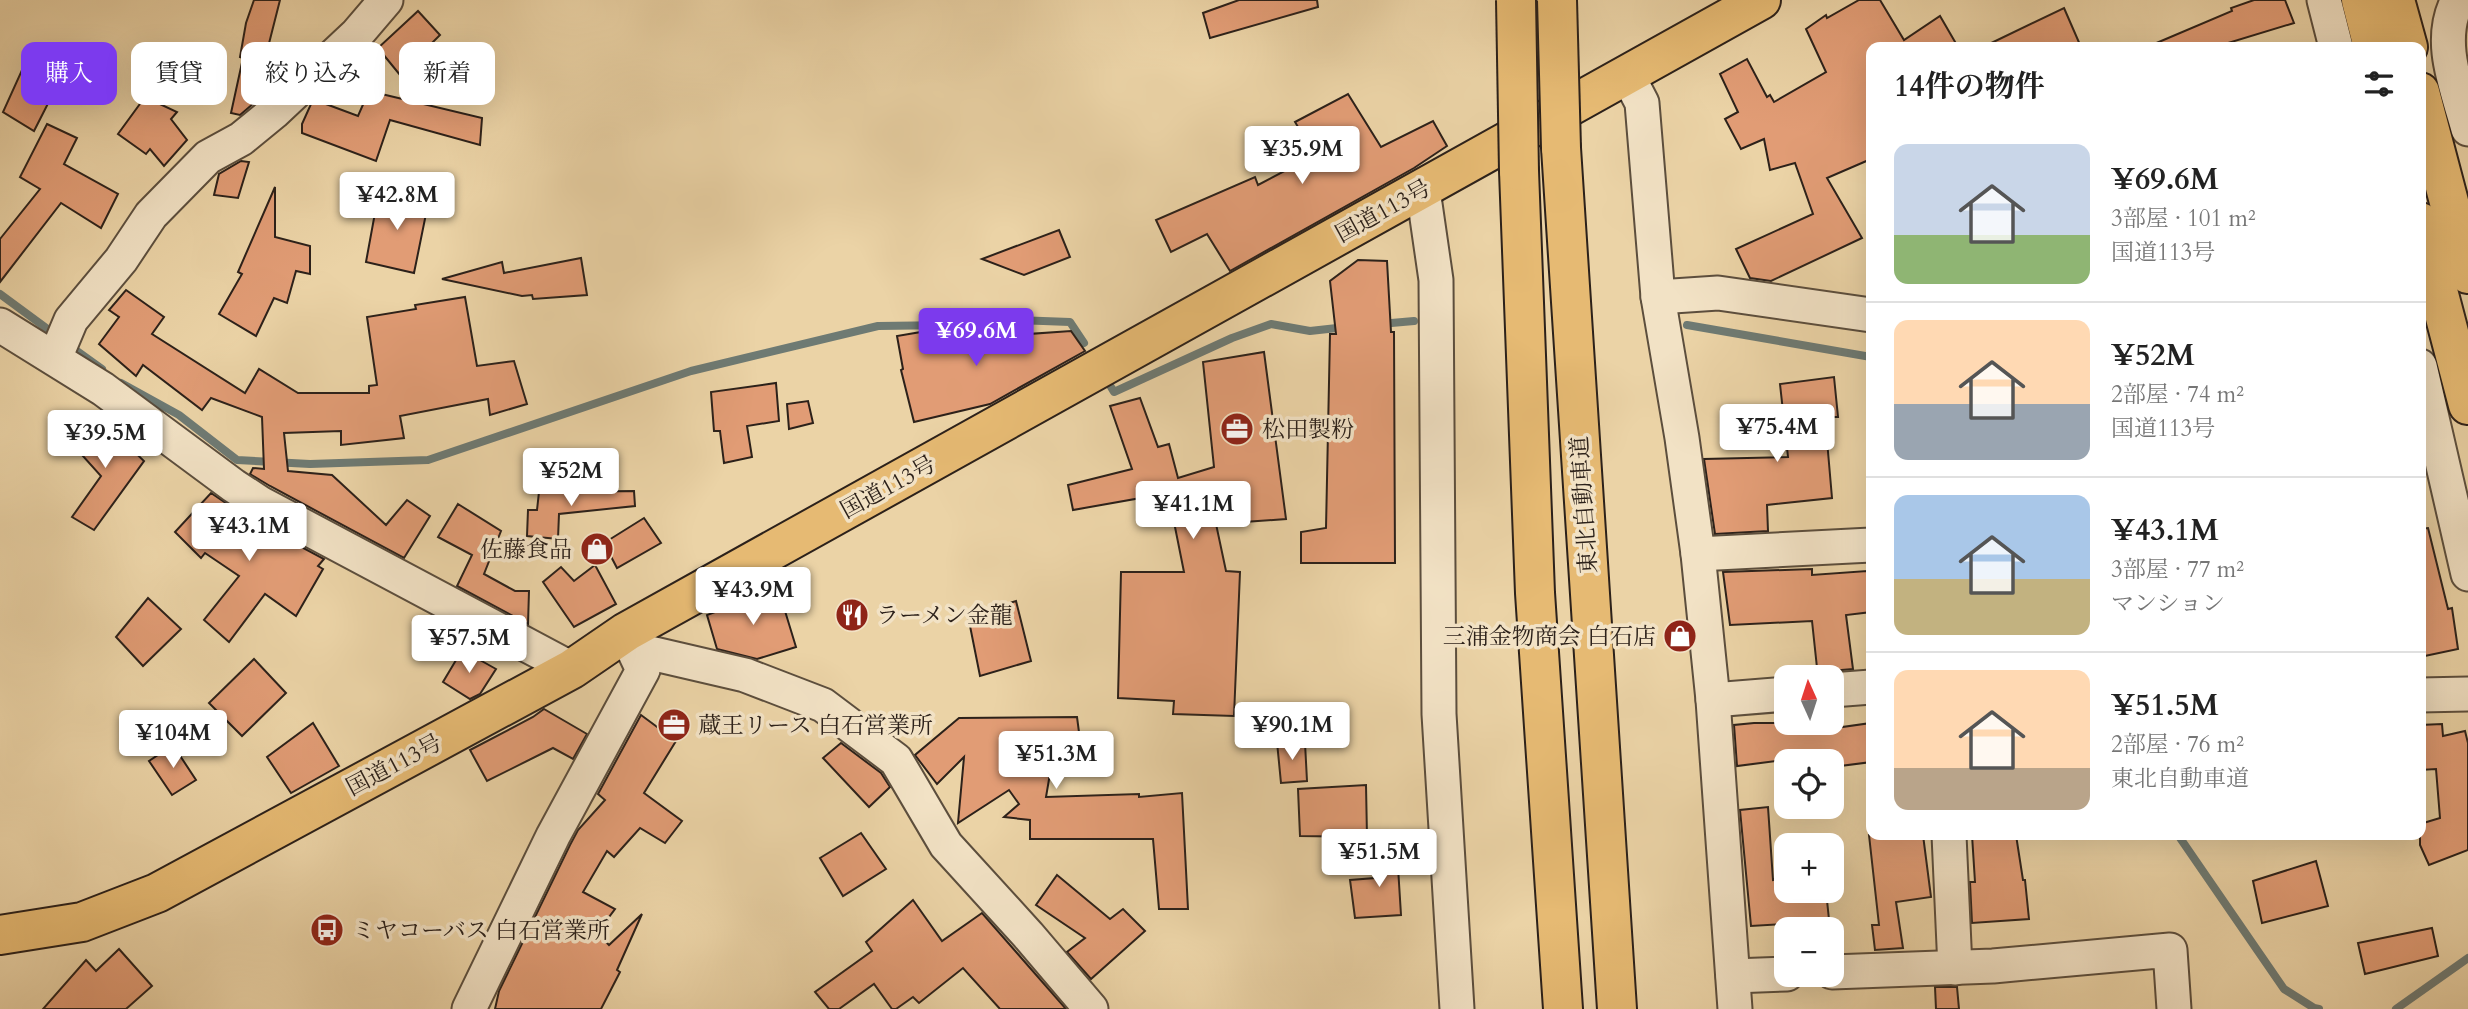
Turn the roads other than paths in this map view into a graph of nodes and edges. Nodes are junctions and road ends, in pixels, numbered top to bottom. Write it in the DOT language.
graph roads {
  1 [pos="386,0"];
  2 [pos="1516,0"];
  3 [pos="1558,0"];
  4 [pos="1761,0"];
  5 [pos="2324,0"];
  6 [pos="2361,0"];
  7 [pos="2395,0"];
  8 [pos="2422,0"];
  9 [pos="2458,0"];
  10 [pos="2335,42"];
  11 [pos="2373,42"];
  12 [pos="2407,42"];
  13 [pos="2418,42"];
  14 [pos="1627,74"];
  15 [pos="2448,87"];
  16 [pos="2468,129"];
  17 [pos="1423,190"];
  18 [pos="2444,247"];
  19 [pos="1658,297"];
  20 [pos="1866,314"];
  21 [pos="0,325"];
  22 [pos="42,344"];
  23 [pos="2468,405"];
  24 [pos="2426,420"];
  25 [pos="2434,491"];
  26 [pos="1866,545"];
  27 [pos="1698,554"];
  28 [pos="2468,574"];
  29 [pos="626,632"];
  30 [pos="572,669"];
  31 [pos="1866,687"];
  32 [pos="1844,689"];
  33 [pos="2468,694"];
  34 [pos="1774,695"];
  35 [pos="2426,695"];
  36 [pos="1713,700"];
  37 [pos="1949,840"];
  38 [pos="0,936"];
  39 [pos="1955,968"];
  40 [pos="1844,972"];
  41 [pos="1774,974"];
  42 [pos="1733,976"];
  43 [pos="469,1009"];
  44 [pos="1091,1009"];
  45 [pos="1457,1009"];
  46 [pos="1563,1009"];
  47 [pos="1617,1009"];
  48 [pos="1735,1009"];
  49 [pos="2174,1009"];
  1 -- 22 [label="street"];
  2 -- 46 [label="highway, bridge"];
  3 -- 47 [label="highway, 東北自動車道, bridge"];
  4 -- 14 [label="highway, 国道113号"];
  5 -- 10 [label="street"];
  6 -- 11 [label="highway"];
  7 -- 12 [label="highway"];
  8 -- 13 [label="highway"];
  9 -- 15 [label="street"];
  14 -- 17 [label="highway, 国道113号"];
  14 -- 19 [label="street"];
  15 -- 16 [label="street"];
  15 -- 18 [label="highway"];
  17 -- 29 [label="highway, 国道113号"];
  17 -- 45 [label="street"];
  18 -- 23 [label="highway"];
  19 -- 20 [label="street"];
  19 -- 27 [label="street"];
  21 -- 22 [label="street"];
  22 -- 30 [label="street"];
  24 -- 25 [label="street"];
  25 -- 28 [label="street"];
  26 -- 27 [label="street"];
  27 -- 36 [label="street"];
  29 -- 30 [label="highway, 国道113号"];
  29 -- 43 [label="street"];
  29 -- 44 [label="street"];
  30 -- 38 [label="highway, 国道113号"];
  31 -- 32 [label="street"];
  33 -- 35 [label="street"];
  34 -- 36 [label="street"];
  36 -- 42 [label="street"];
  37 -- 39 [label="street"];
  39 -- 40 [label="street"];
  39 -- 49 [label="street"];
  41 -- 42 [label="street"];
  42 -- 48 [label="street"];
}
